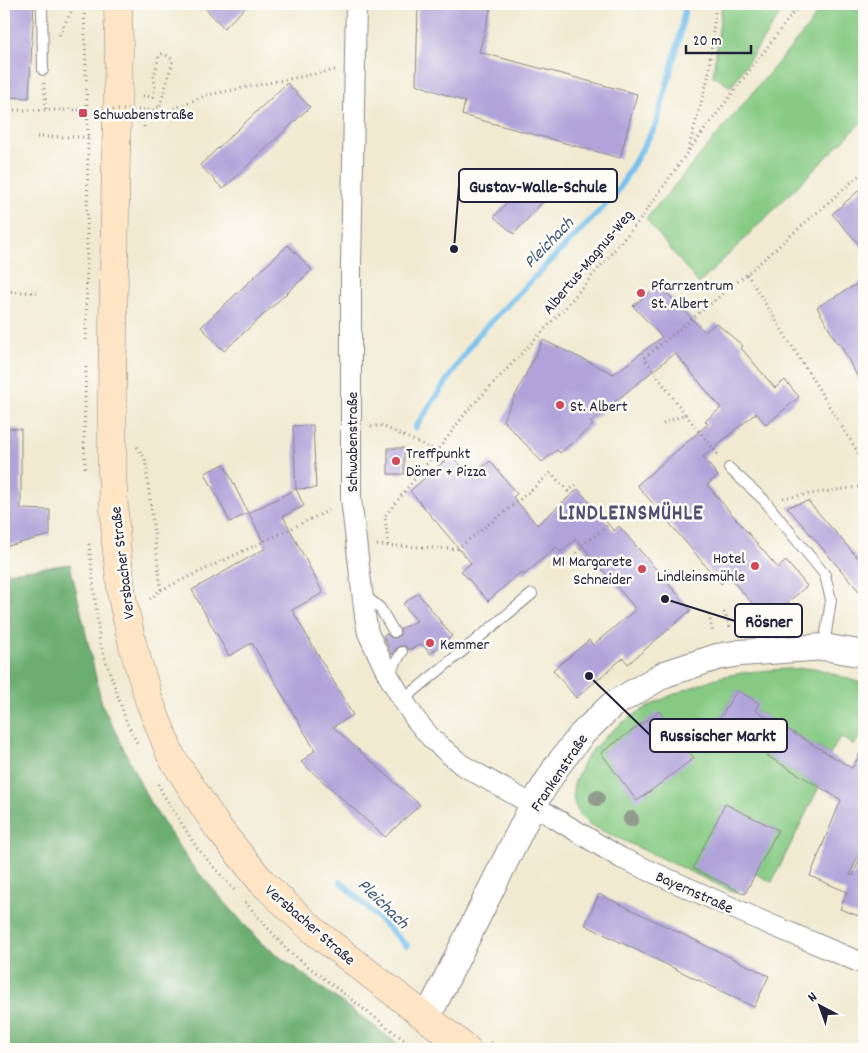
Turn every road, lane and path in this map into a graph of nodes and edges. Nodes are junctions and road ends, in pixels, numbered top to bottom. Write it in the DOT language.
graph roads {
  1 [pos="42,4"];
  2 [pos="75,4"];
  3 [pos="84,4"];
  4 [pos="118,4"];
  5 [pos="356,4"];
  6 [pos="716,4"];
  7 [pos="800,4"];
  8 [pos="57,38"];
  9 [pos="355,66"];
  10 [pos="43,70"];
  11 [pos="154,77"];
  12 [pos="140,95"];
  13 [pos="139,102"];
  14 [pos="139,109"];
  15 [pos="4,110"];
  16 [pos="46,110"];
  17 [pos="88,137"];
  18 [pos="117,137"];
  19 [pos="36,138"];
  20 [pos="687,153"];
  21 [pos="864,171"];
  22 [pos="747,274"];
  23 [pos="6,291"];
  24 [pos="37,292"];
  25 [pos="86,345"];
  26 [pos="86,364"];
  27 [pos="685,414"];
  28 [pos="663,424"];
  29 [pos="351,430"];
  30 [pos="134,451"];
  31 [pos="437,451"];
  32 [pos="864,462"];
  33 [pos="729,468"];
  34 [pos="86,475"];
  35 [pos="576,485"];
  36 [pos="864,486"];
  37 [pos="351,500"];
  38 [pos="764,500"];
  39 [pos="609,524"];
  40 [pos="89,542"];
  41 [pos="356,544"];
  42 [pos="388,545"];
  43 [pos="567,565"];
  44 [pos="161,590"];
  45 [pos="362,593"];
  46 [pos="532,594"];
  47 [pos="145,595"];
  48 [pos="150,599"];
  49 [pos="146,604"];
  50 [pos="394,632"];
  51 [pos="824,647"];
  52 [pos="402,652"];
  53 [pos="864,654"];
  54 [pos="388,675"];
  55 [pos="403,700"];
  56 [pos="139,746"];
  57 [pos="155,778"];
  58 [pos="533,805"];
  59 [pos="236,892"];
  60 [pos="242,900"];
  61 [pos="864,964"];
  62 [pos="427,1018"];
  63 [pos="477,1044"];
  64 [pos="416,1049"];
  65 [pos="500,1049"];
  1 -- 10 [label="lane"];
  2 -- 8 [label="path"];
  3 -- 17 [label="path"];
  4 -- 18 [label="main road, Versbacher Straße"];
  5 -- 9 [label="street, Schwabenstraße"];
  6 -- 20 [label="path"];
  7 -- 20 [label="path, Albertus-Magnus-Weg"];
  9 -- 14 [label="path"];
  9 -- 29 [label="street, Schwabenstraße"];
  10 -- 16 [label="path"];
  11 -- 16 [label="path, bridge"];
  12 -- 13 [label="path"];
  15 -- 16 [label="path"];
  17 -- 18 [label="path"];
  17 -- 19 [label="path"];
  17 -- 25 [label="path"];
  18 -- 62 [label="main road, Versbacher Straße"];
  20 -- 31 [label="path, Albertus-Magnus-Weg"];
  21 -- 22 [label="path"];
  22 -- 27 [label="path"];
  22 -- 32 [label="path"];
  23 -- 24 [label="path"];
  26 -- 34 [label="path"];
  27 -- 28 [label="path"];
  27 -- 33 [label="path"];
  29 -- 31 [label="path"];
  29 -- 37 [label="street, Schwabenstraße"];
  30 -- 44 [label="path"];
  31 -- 42 [label="path, Albertus-Magnus-Weg"];
  33 -- 38 [label="lane"];
  35 -- 42 [label="path"];
  36 -- 38 [label="path"];
  37 -- 41 [label="street, Schwabenstraße"];
  37 -- 44 [label="path"];
  38 -- 51 [label="lane"];
  39 -- 43 [label="path"];
  40 -- 56 [label="path"];
  41 -- 42 [label="path"];
  41 -- 45 [label="street, Schwabenstraße"];
  44 -- 48 [label="path"];
  45 -- 50 [label="lane"];
  45 -- 54 [label="street, Schwabenstraße"];
  46 -- 55 [label="lane"];
  47 -- 49 [label="path"];
  51 -- 53 [label="street, Frankenstraße"];
  51 -- 58 [label="street, Frankenstraße"];
  52 -- 54 [label="lane"];
  54 -- 55 [label="street, Schwabenstraße"];
  55 -- 58 [label="street, Schwabenstraße"];
  57 -- 59 [label="path"];
  58 -- 61 [label="street, Bayernstraße"];
  58 -- 62 [label="street, Frankenstraße"];
  60 -- 64 [label="path"];
  62 -- 63 [label="main road, Versbacher Straße"];
  63 -- 65 [label="path"];
}
